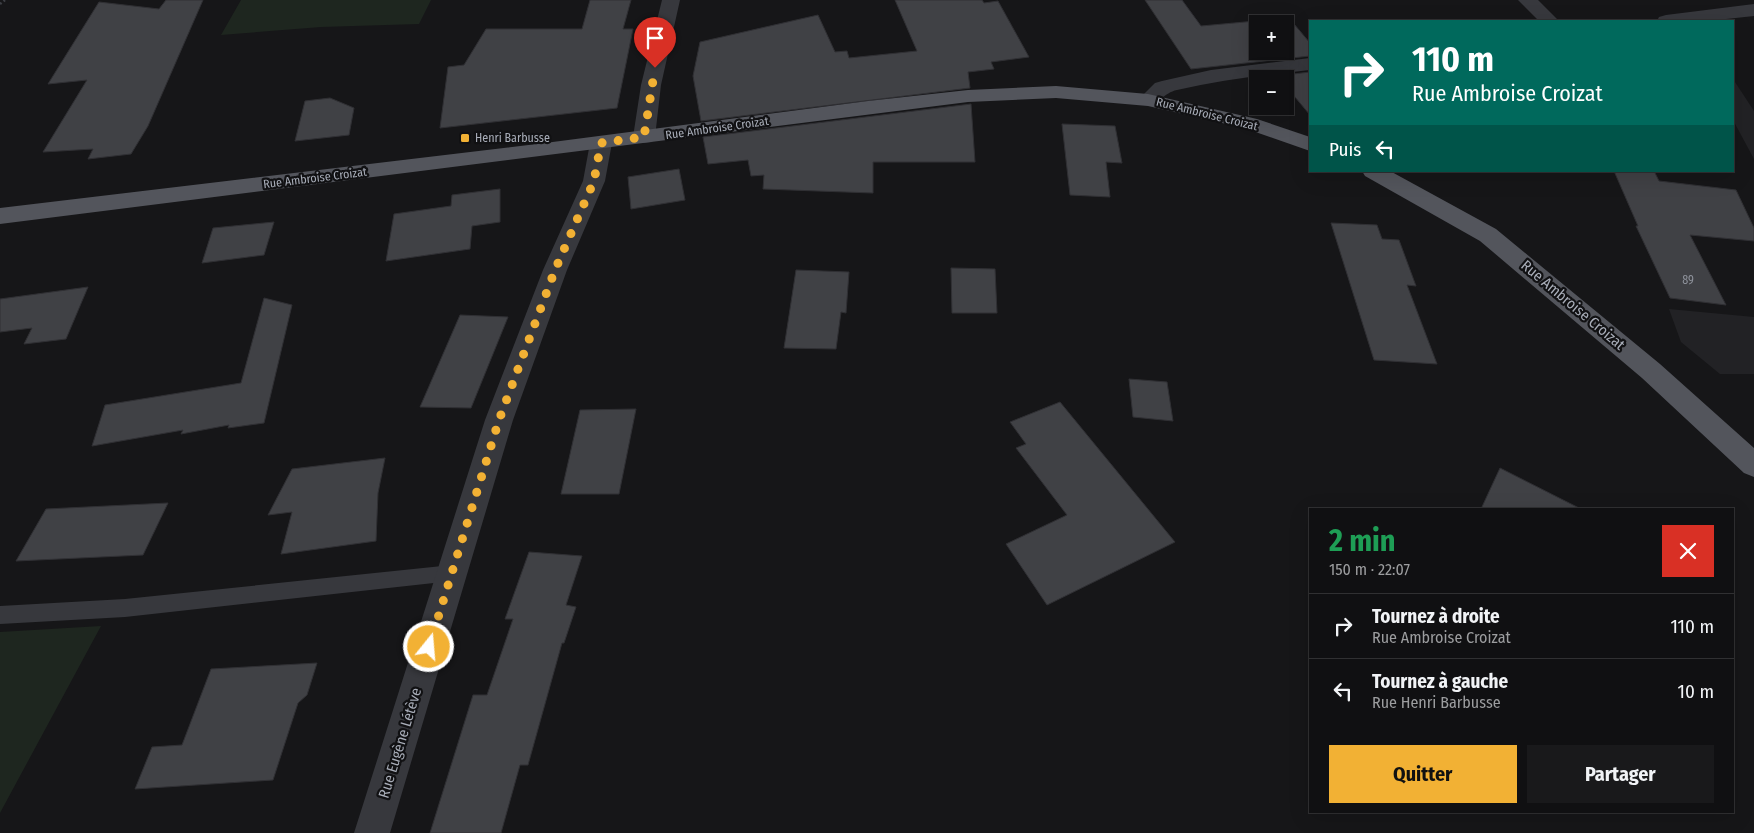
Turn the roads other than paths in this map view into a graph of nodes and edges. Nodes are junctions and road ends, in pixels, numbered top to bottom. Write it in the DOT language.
graph roads {
  1 [pos="671,0"];
  2 [pos="1527,0"];
  3 [pos="1754,10"];
  4 [pos="1549,20"];
  5 [pos="1674,20"];
  6 [pos="1309,64"];
  7 [pos="1148,100"];
  8 [pos="644,137"];
  9 [pos="601,143"];
  10 [pos="1309,144"];
  11 [pos="1375,172"];
  12 [pos="0,216"];
  13 [pos="1754,465"];
  14 [pos="452,572"];
  15 [pos="0,615"];
  16 [pos="372,833"];
  1 -- 8 [label="street"];
  2 -- 4 [label="street"];
  3 -- 5 [label="street"];
  6 -- 7 [label="street"];
  7 -- 8 [label="main road, Rue Ambroise Croizat"];
  7 -- 10 [label="main road, Rue Ambroise Croizat"];
  8 -- 9 [label="main road, Rue Ambroise Croizat"];
  9 -- 12 [label="main road, Rue Ambroise Croizat"];
  9 -- 14 [label="street, Rue Eugène Létève"];
  11 -- 13 [label="main road, Rue Ambroise Croizat"];
  14 -- 15 [label="lane"];
  14 -- 16 [label="street, Rue Eugène Létève"];
}
